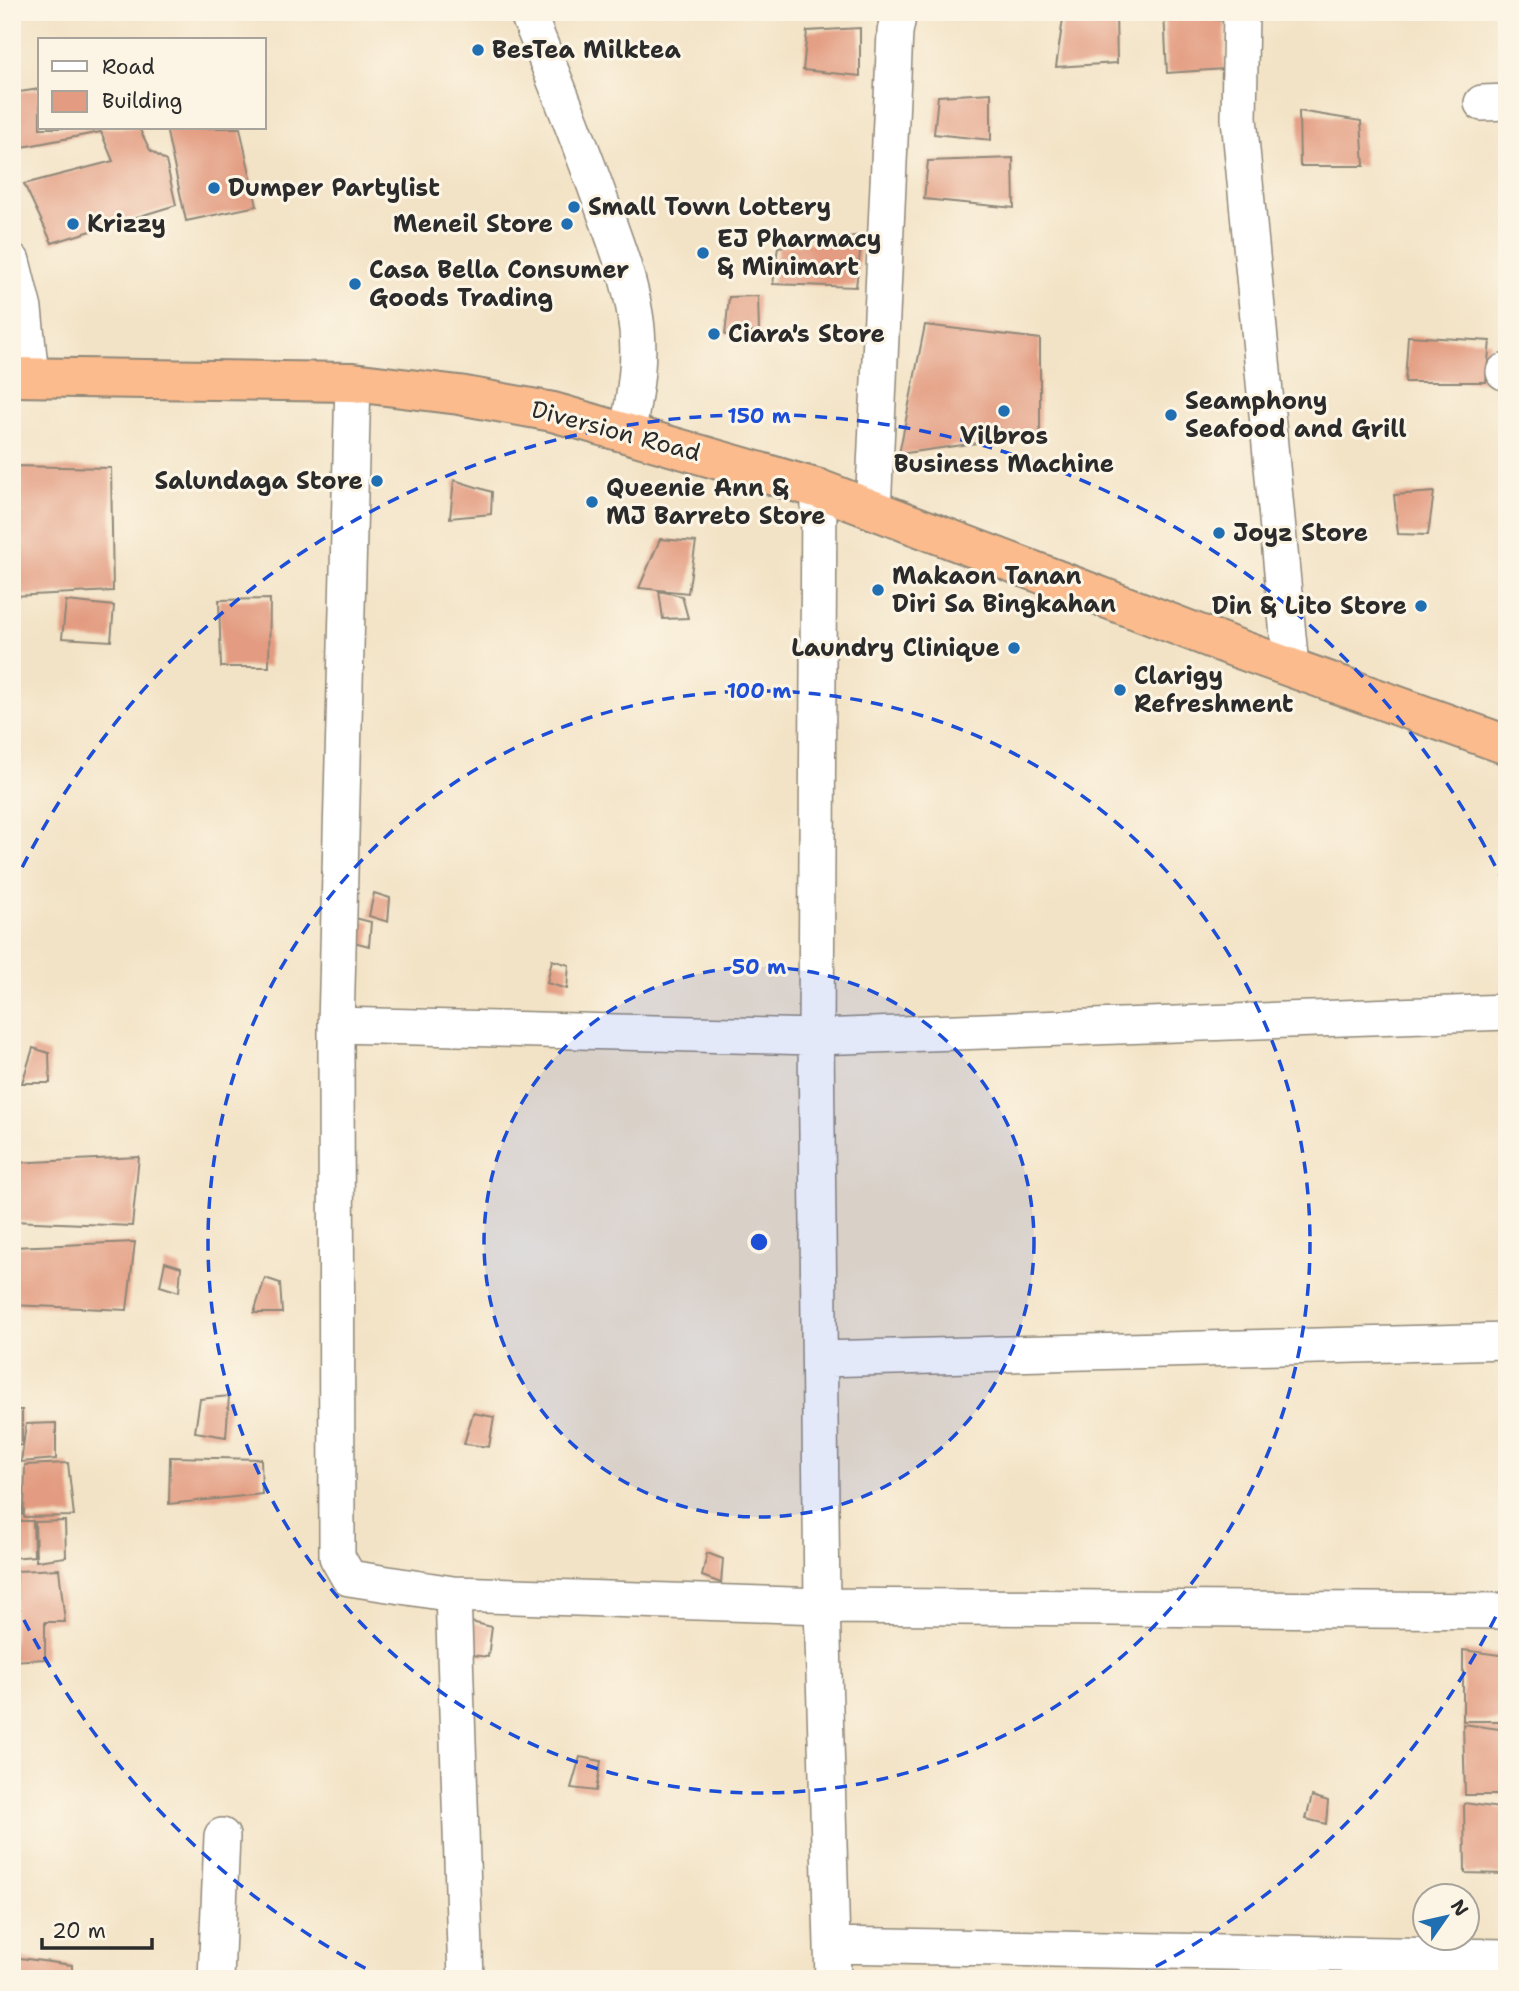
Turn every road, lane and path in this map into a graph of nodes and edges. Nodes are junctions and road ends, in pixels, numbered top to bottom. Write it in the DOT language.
graph roads {
  1 [pos="527,12"];
  2 [pos="899,12"];
  3 [pos="1241,12"];
  4 [pos="12,261"];
  5 [pos="22,376"];
  6 [pos="353,382"];
  7 [pos="628,431"];
  8 [pos="819,489"];
  9 [pos="873,510"];
  10 [pos="1291,667"];
  11 [pos="1507,745"];
  12 [pos="1507,1012"];
  13 [pos="336,1025"];
  14 [pos="816,1037"];
  15 [pos="1507,1341"];
  16 [pos="820,1359"];
  17 [pos="453,1594"];
  18 [pos="822,1606"];
  19 [pos="1507,1611"];
  20 [pos="222,1836"];
  21 [pos="1507,1957"];
  22 [pos="832,1962"];
  23 [pos="216,1979"];
  24 [pos="466,1979"];
  1 -- 7 [label="street"];
  2 -- 9 [label="street"];
  3 -- 10 [label="street"];
  4 -- 5 [label="street"];
  5 -- 6 [label="highway, Diversion Road"];
  6 -- 7 [label="highway, Diversion Road"];
  6 -- 13 [label="street"];
  7 -- 8 [label="highway, Diversion Road"];
  8 -- 9 [label="highway, Diversion Road"];
  8 -- 14 [label="street"];
  9 -- 10 [label="highway, Diversion Road"];
  10 -- 11 [label="highway, Diversion Road"];
  12 -- 14 [label="street"];
  13 -- 14 [label="street"];
  13 -- 17 [label="street"];
  14 -- 16 [label="street"];
  15 -- 16 [label="street"];
  16 -- 18 [label="street"];
  17 -- 18 [label="street"];
  17 -- 24 [label="street"];
  18 -- 19 [label="street"];
  18 -- 22 [label="street"];
  20 -- 23 [label="street"];
  21 -- 22 [label="street"];
}
